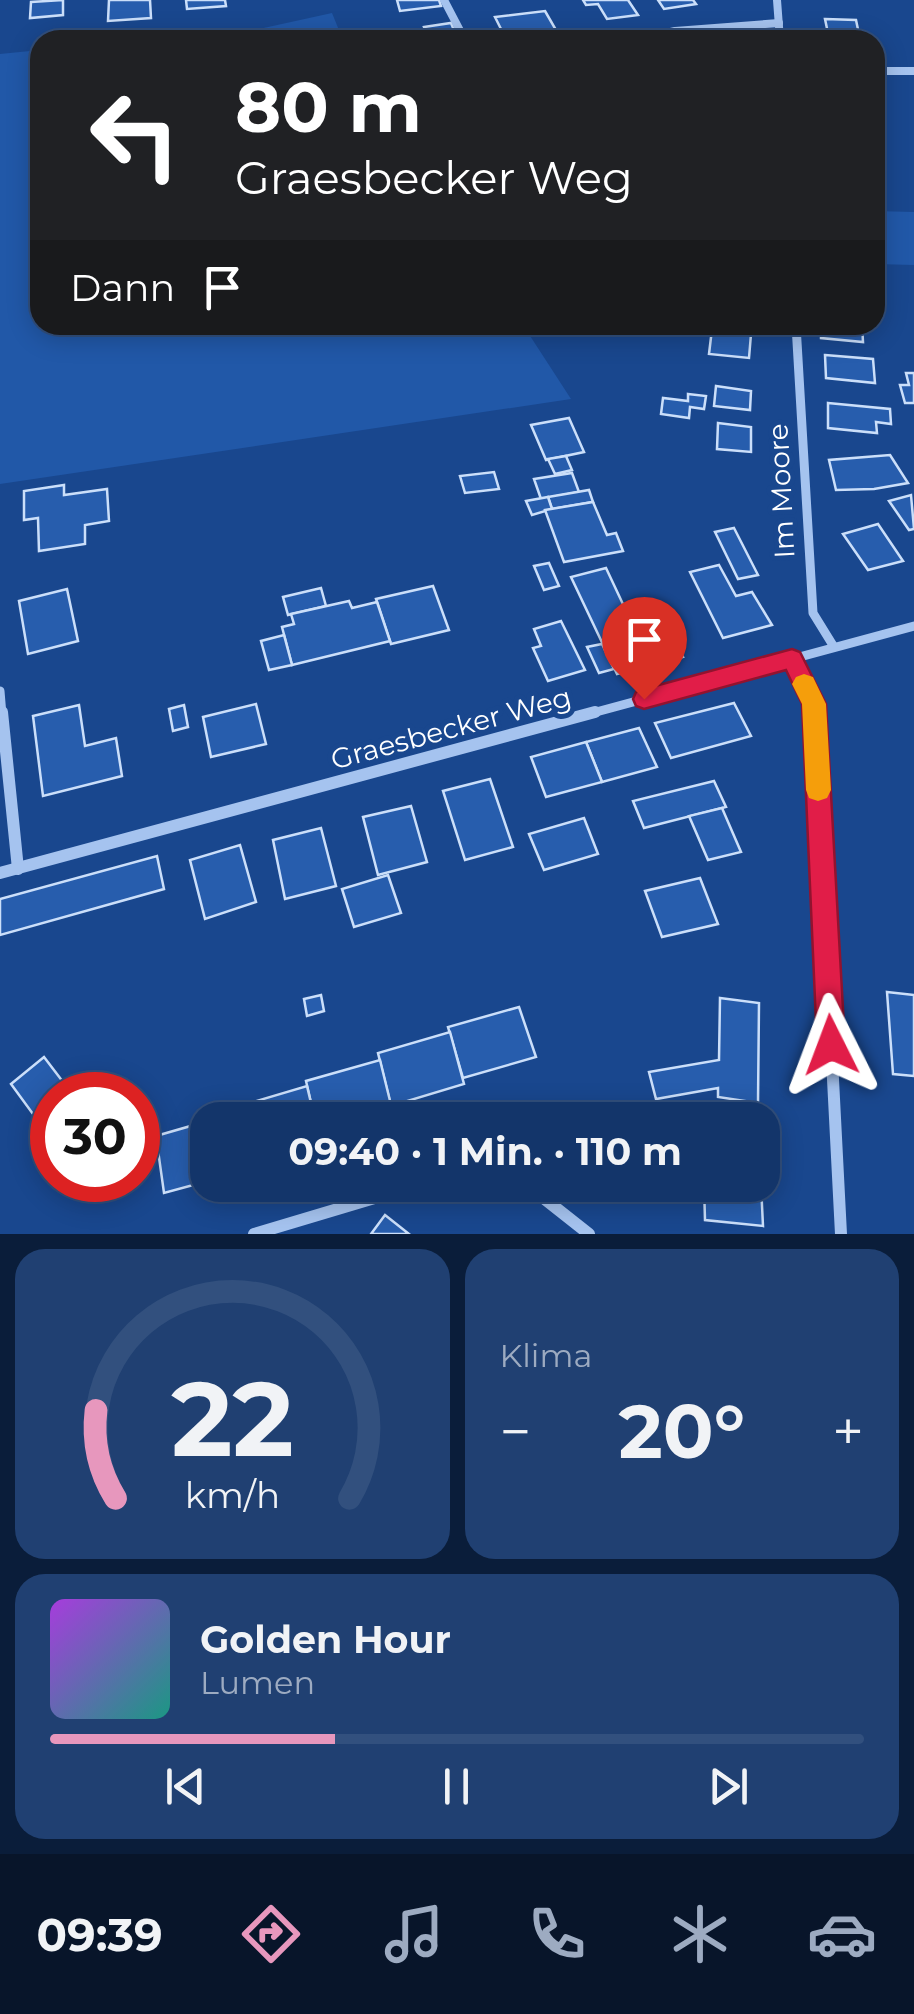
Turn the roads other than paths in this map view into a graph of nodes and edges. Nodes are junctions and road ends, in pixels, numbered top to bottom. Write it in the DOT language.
graph roads {
  1 [pos="444,0"];
  2 [pos="778,0"];
  3 [pos="779,23"];
  4 [pos="460,30"];
  5 [pos="688,30"];
  6 [pos="779,30"];
  7 [pos="914,70"];
  8 [pos="885,71"];
  9 [pos="797,335"];
  10 [pos="914,626"];
  11 [pos="834,647"];
  12 [pos="792,658"];
  13 [pos="0,691"];
  14 [pos="18,868"];
  15 [pos="0,873"];
  16 [pos="361,1202"];
  17 [pos="548,1202"];
  18 [pos="254,1234"];
  19 [pos="588,1234"];
  20 [pos="841,1234"];
  1 -- 4 [label="street"];
  2 -- 3 [label="street"];
  3 -- 5 [label="street"];
  3 -- 6 [label="street"];
  7 -- 8 [label="street"];
  9 -- 11 [label="street, Im Moore"];
  10 -- 11 [label="street, Graesbecker Weg"];
  11 -- 12 [label="street, Graesbecker Weg"];
  12 -- 14 [label="street, Graesbecker Weg"];
  12 -- 20 [label="street"];
  13 -- 14 [label="street"];
  14 -- 15 [label="street, Graesbecker Weg"];
  16 -- 18 [label="street"];
  17 -- 19 [label="street"];
}
